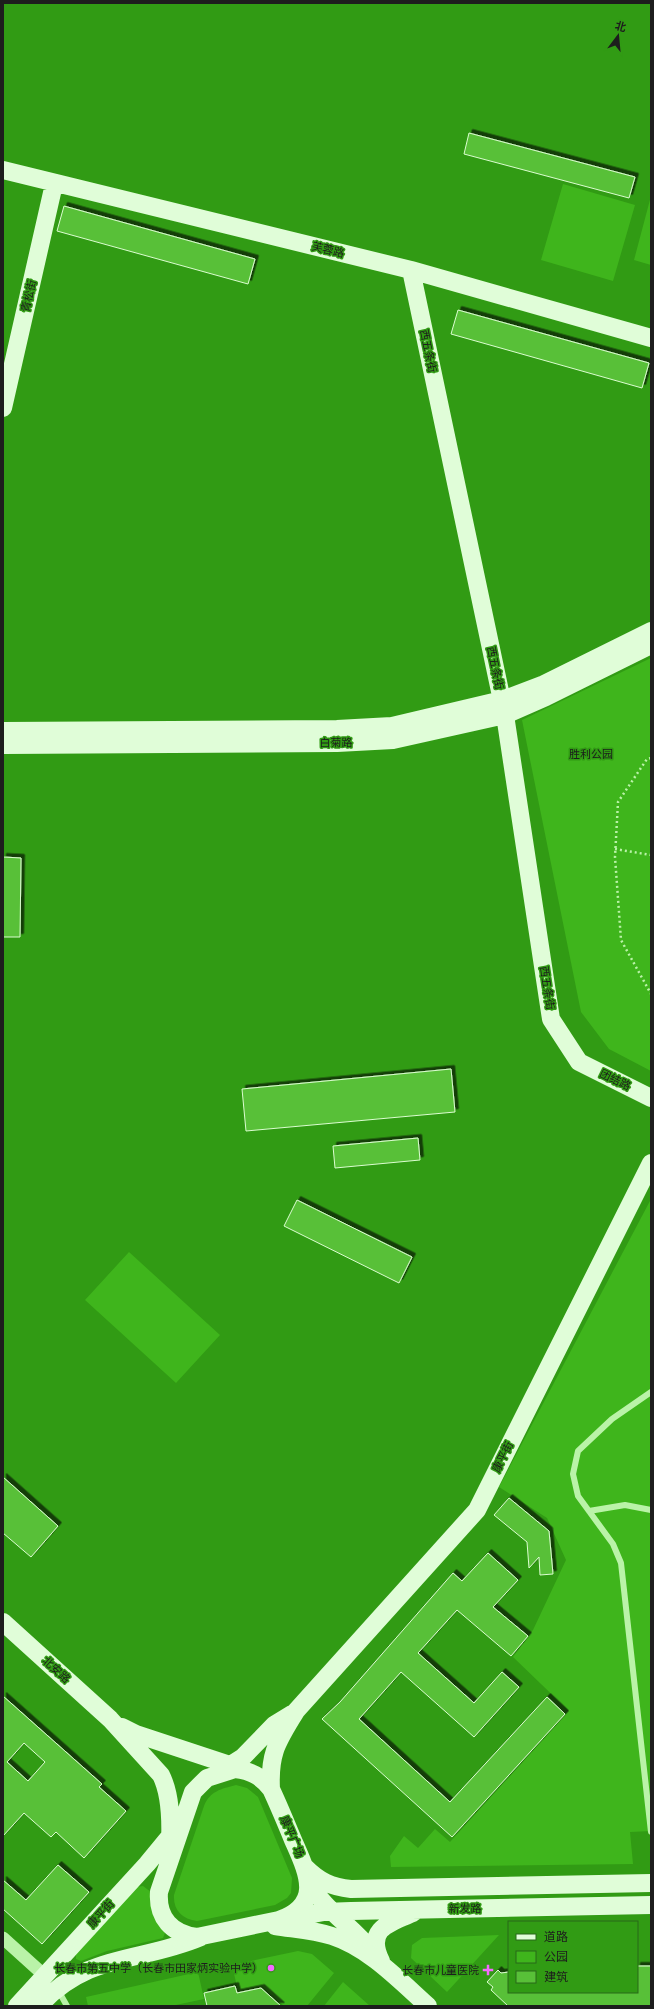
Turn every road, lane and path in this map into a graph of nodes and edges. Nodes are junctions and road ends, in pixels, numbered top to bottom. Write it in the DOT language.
graph roads {
  1 [pos="3,170"];
  2 [pos="54,184"];
  3 [pos="411,270"];
  4 [pos="651,338"];
  5 [pos="3,408"];
  6 [pos="651,630"];
  7 [pos="651,645"];
  8 [pos="503,707"];
  9 [pos="3,731"];
  10 [pos="3,745"];
  11 [pos="651,758"];
  12 [pos="615,848"];
  13 [pos="651,855"];
  14 [pos="651,994"];
  15 [pos="579,1062"];
  16 [pos="651,1098"];
  17 [pos="651,1163"];
  18 [pos="651,1392"];
  19 [pos="651,1510"];
  20 [pos="589,1511"];
  21 [pos="3,1622"];
  22 [pos="296,1711"];
  23 [pos="110,1719"];
  24 [pos="260,1741"];
  25 [pos="175,1747"];
  26 [pos="230,1770"];
  27 [pos="271,1789"];
  28 [pos="167,1793"];
  29 [pos="649,1801"];
  30 [pos="183,1820"];
  31 [pos="651,1832"];
  32 [pos="171,1837"];
  33 [pos="162,1857"];
  34 [pos="307,1875"];
  35 [pos="651,1883"];
  36 [pos="651,1905"];
  37 [pos="423,1909"];
  38 [pos="333,1912"];
  39 [pos="279,1920"];
  40 [pos="259,1924"];
  41 [pos="205,1935"];
  42 [pos="3,1938"];
  43 [pos="384,1967"];
  44 [pos="45,1976"];
  45 [pos="57,1989"];
  46 [pos="17,2006"];
  47 [pos="39,2006"];
  48 [pos="67,2006"];
  49 [pos="428,2006"];
  1 -- 2 [label="main road, 芙蓉路"];
  2 -- 3 [label="main road, 芙蓉路"];
  2 -- 5 [label="main road, 青松街"];
  3 -- 4 [label="main road, 芙蓉路"];
  3 -- 8 [label="main road, 西五条街"];
  6 -- 8 [label="main road, 白菊路"];
  7 -- 8 [label="main road, 白菊路"];
  8 -- 9 [label="main road, 白菊路"];
  8 -- 10 [label="main road, 白菊路"];
  8 -- 15 [label="main road, 西五条街"];
  11 -- 12 [label="path"];
  12 -- 13 [label="path"];
  12 -- 14 [label="path"];
  15 -- 16 [label="main road, 团结路"];
  17 -- 22 [label="main road, 康平街"];
  18 -- 20 [label="lane"];
  19 -- 20 [label="lane"];
  20 -- 29 [label="lane"];
  21 -- 23 [label="main road, 北安路"];
  22 -- 24 [label="main road"];
  22 -- 27 [label="main road"];
  23 -- 25 [label="main road"];
  23 -- 28 [label="main road"];
  24 -- 25 [label="main road"];
  24 -- 26 [label="main road"];
  25 -- 26 [label="main road, 康平广场"];
  26 -- 27 [label="main road, 康平广场"];
  26 -- 30 [label="main road"];
  27 -- 34 [label="main road, 康平广场"];
  28 -- 32 [label="main road"];
  28 -- 33 [label="main road"];
  29 -- 31 [label="lane"];
  30 -- 32 [label="main road"];
  30 -- 33 [label="main road"];
  32 -- 33 [label="main road"];
  33 -- 41 [label="main road"];
  33 -- 44 [label="main road, 康平街"];
  34 -- 35 [label="main road, 新发路"];
  34 -- 38 [label="main road, 康平广场"];
  34 -- 39 [label="main road"];
  36 -- 37 [label="main road, 新发路"];
  37 -- 38 [label="main road, 新发路"];
  37 -- 43 [label="main road"];
  38 -- 39 [label="main road, 新发路"];
  38 -- 43 [label="main road, 康平广场"];
  39 -- 40 [label="main road"];
  40 -- 41 [label="main road"];
  40 -- 43 [label="main road"];
  41 -- 45 [label="main road"];
  42 -- 44 [label="street"];
  43 -- 49 [label="main road"];
  44 -- 46 [label="main road, 康平街"];
  45 -- 47 [label="main road"];
  45 -- 48 [label="lane"];
}
